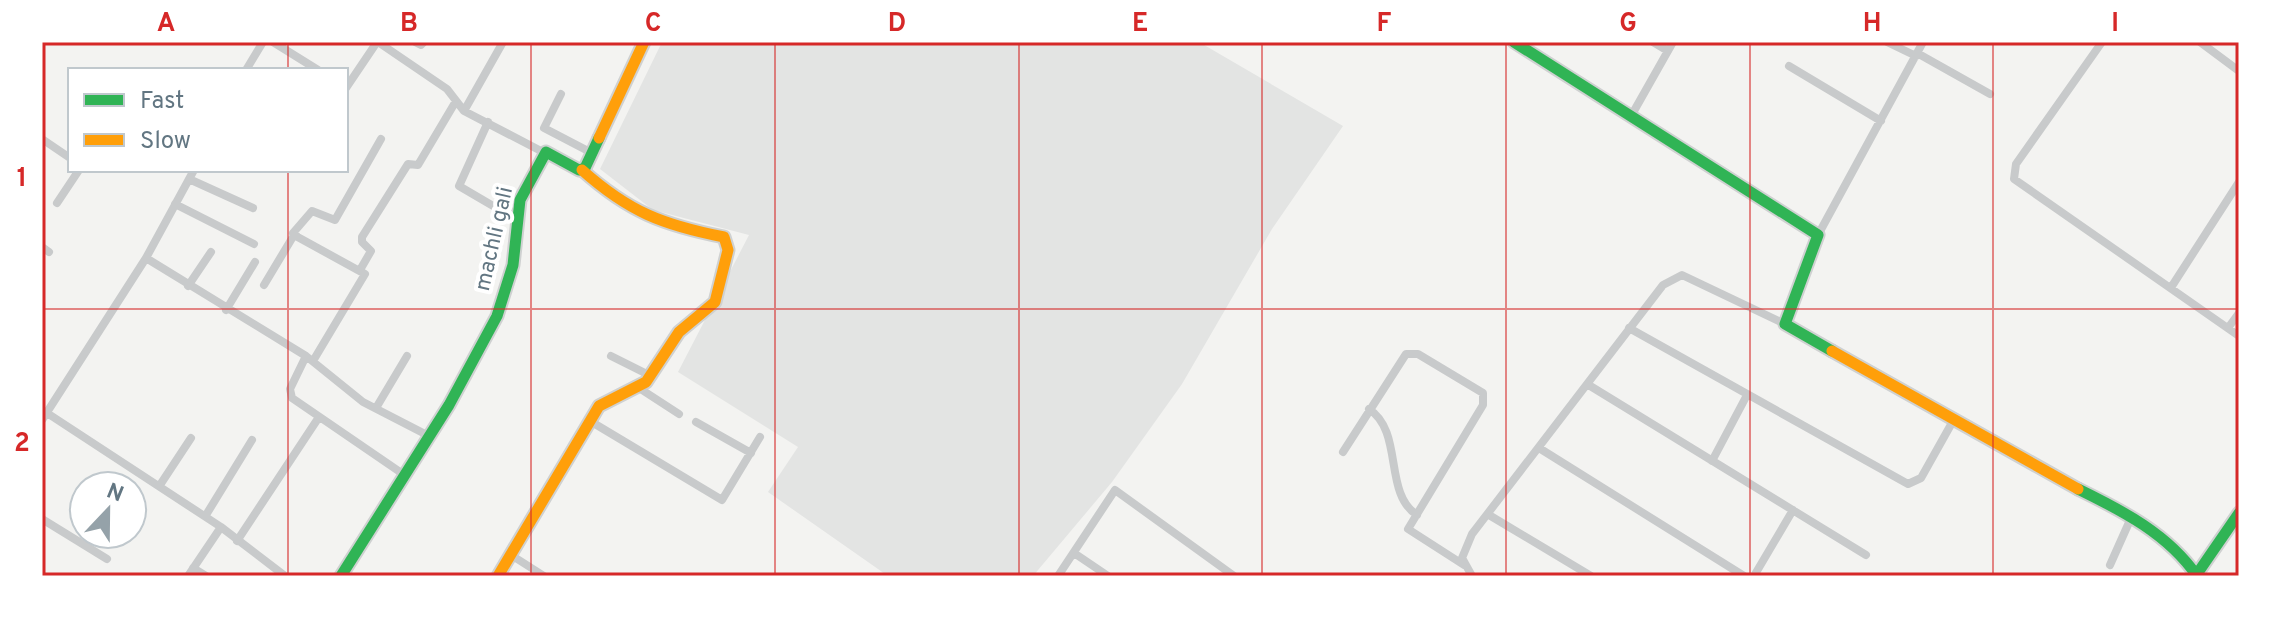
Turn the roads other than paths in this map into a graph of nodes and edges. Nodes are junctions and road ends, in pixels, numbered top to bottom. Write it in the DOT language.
graph roads {
  1 [pos="248,42"];
  2 [pos="273,42"];
  3 [pos="377,42"];
  4 [pos="415,42"];
  5 [pos="424,42"];
  6 [pos="503,42"];
  7 [pos="644,42"];
  8 [pos="1514,42"];
  9 [pos="1653,42"];
  10 [pos="1673,42"];
  11 [pos="1887,42"];
  12 [pos="1923,42"];
  13 [pos="2102,42"];
  14 [pos="2200,42"];
  15 [pos="261,45"];
  16 [pos="1668,51"];
  17 [pos="1917,55"];
  18 [pos="1789,66"];
  19 [pos="251,68"];
  20 [pos="315,68"];
  21 [pos="2239,71"];
  22 [pos="348,85"];
  23 [pos="561,94"];
  24 [pos="1990,94"];
  25 [pos="456,101"];
  26 [pos="464,111"];
  27 [pos="1630,118"];
  28 [pos="1881,121"];
  29 [pos="488,122"];
  30 [pos="42,139"];
  31 [pos="381,139"];
  32 [pos="543,152"];
  33 [pos="592,153"];
  34 [pos="68,157"];
  35 [pos="582,170"];
  36 [pos="78,172"];
  37 [pos="193,172"];
  38 [pos="189,179"];
  39 [pos="2239,182"];
  40 [pos="57,203"];
  41 [pos="175,204"];
  42 [pos="253,208"];
  43 [pos="517,220"];
  44 [pos="1818,235"];
  45 [pos="297,236"];
  46 [pos="254,244"];
  47 [pos="211,252"];
  48 [pos="146,258"];
  49 [pos="255,262"];
  50 [pos="360,270"];
  51 [pos="264,285"];
  52 [pos="188,286"];
  53 [pos="2172,286"];
  54 [pos="226,310"];
  55 [pos="2239,313"];
  56 [pos="1785,324"];
  57 [pos="1629,328"];
  58 [pos="2228,328"];
  59 [pos="2239,336"];
  60 [pos="407,356"];
  61 [pos="611,356"];
  62 [pos="309,359"];
  63 [pos="651,376"];
  64 [pos="1587,384"];
  65 [pos="639,388"];
  66 [pos="1747,395"];
  67 [pos="376,408"];
  68 [pos="1369,409"];
  69 [pos="679,414"];
  70 [pos="44,417"];
  71 [pos="319,417"];
  72 [pos="590,421"];
  73 [pos="1953,421"];
  74 [pos="696,422"];
  75 [pos="429,436"];
  76 [pos="760,437"];
  77 [pos="191,438"];
  78 [pos="252,440"];
  79 [pos="1539,448"];
  80 [pos="1343,452"];
  81 [pos="751,453"];
  82 [pos="1712,461"];
  83 [pos="403,474"];
  84 [pos="160,485"];
  85 [pos="1793,510"];
  86 [pos="2239,513"];
  87 [pos="206,515"];
  88 [pos="1417,515"];
  89 [pos="1489,515"];
  90 [pos="2131,518"];
  91 [pos="42,519"];
  92 [pos="221,527"];
  93 [pos="237,541"];
  94 [pos="1074,553"];
  95 [pos="511,555"];
  96 [pos="1866,555"];
  97 [pos="107,559"];
  98 [pos="1465,565"];
  99 [pos="2110,565"];
  100 [pos="190,572"];
  101 [pos="2197,575"];
  102 [pos="206,576"];
  103 [pos="285,576"];
  104 [pos="341,576"];
  105 [pos="498,576"];
  106 [pos="544,576"];
  107 [pos="1058,576"];
  108 [pos="1108,576"];
  109 [pos="1234,576"];
  110 [pos="1472,576"];
  111 [pos="1591,576"];
  112 [pos="1744,576"];
  113 [pos="1754,576"];
  1 -- 15 [label="street"];
  2 -- 20 [label="street"];
  3 -- 22 [label="street"];
  3 -- 25 [label="street"];
  4 -- 5 [label="street"];
  6 -- 26 [label="street"];
  7 -- 33 [label="street"];
  8 -- 27 [label="street"];
  9 -- 16 [label="street"];
  10 -- 16 [label="street"];
  11 -- 17 [label="street"];
  12 -- 17 [label="street"];
  13 -- 53 [label="street"];
  14 -- 21 [label="street"];
  15 -- 19 [label="street"];
  16 -- 27 [label="street"];
  17 -- 24 [label="street"];
  17 -- 28 [label="street"];
  18 -- 28 [label="street"];
  23 -- 33 [label="street"];
  25 -- 26 [label="street"];
  25 -- 50 [label="street"];
  26 -- 29 [label="street"];
  27 -- 44 [label="street"];
  28 -- 44 [label="street"];
  29 -- 32 [label="street"];
  29 -- 43 [label="street"];
  30 -- 34 [label="street"];
  31 -- 45 [label="street"];
  32 -- 35 [label="street"];
  32 -- 43 [label="street, machli gali"];
  33 -- 35 [label="street"];
  35 -- 63 [label="street"];
  36 -- 40 [label="street"];
  37 -- 38 [label="street"];
  38 -- 41 [label="street"];
  38 -- 42 [label="street"];
  39 -- 53 [label="street"];
  41 -- 46 [label="street"];
  41 -- 48 [label="street"];
  43 -- 75 [label="street, machli gali"];
  44 -- 56 [label="street"];
  45 -- 50 [label="street"];
  45 -- 51 [label="street"];
  47 -- 52 [label="street"];
  48 -- 52 [label="street"];
  48 -- 70 [label="street"];
  49 -- 54 [label="street"];
  50 -- 62 [label="street"];
  52 -- 54 [label="street"];
  53 -- 58 [label="street"];
  54 -- 62 [label="street"];
  55 -- 58 [label="street"];
  56 -- 57 [label="street"];
  56 -- 73 [label="street"];
  57 -- 64 [label="street"];
  57 -- 66 [label="street"];
  58 -- 59 [label="street"];
  60 -- 67 [label="street"];
  61 -- 63 [label="street"];
  62 -- 67 [label="street"];
  62 -- 71 [label="street"];
  63 -- 65 [label="street"];
  64 -- 79 [label="street"];
  64 -- 82 [label="street"];
  65 -- 69 [label="street"];
  65 -- 72 [label="street"];
  66 -- 73 [label="street"];
  66 -- 82 [label="street"];
  67 -- 75 [label="street"];
  68 -- 80 [label="street"];
  68 -- 88 [label="street"];
  68 -- 88 [label="street"];
  70 -- 84 [label="street"];
  71 -- 83 [label="street"];
  71 -- 93 [label="street"];
  72 -- 81 [label="street"];
  72 -- 95 [label="street"];
  73 -- 90 [label="street"];
  74 -- 81 [label="street"];
  75 -- 83 [label="street, machli gali"];
  76 -- 81 [label="street"];
  77 -- 84 [label="street"];
  78 -- 87 [label="street"];
  79 -- 89 [label="street"];
  79 -- 112 [label="street"];
  82 -- 85 [label="street"];
  83 -- 104 [label="street, machli gali"];
  84 -- 87 [label="street"];
  85 -- 96 [label="street"];
  85 -- 113 [label="street"];
  86 -- 101 [label="street"];
  87 -- 92 [label="street"];
  88 -- 98 [label="street"];
  89 -- 98 [label="street"];
  89 -- 111 [label="street"];
  90 -- 99 [label="street"];
  90 -- 101 [label="street"];
  91 -- 97 [label="street"];
  92 -- 93 [label="street"];
  92 -- 100 [label="street"];
  93 -- 103 [label="street"];
  94 -- 107 [label="street"];
  94 -- 108 [label="street"];
  94 -- 109 [label="street"];
  95 -- 105 [label="street"];
  95 -- 106 [label="street"];
  98 -- 110 [label="street"];
  100 -- 102 [label="street"];
}
